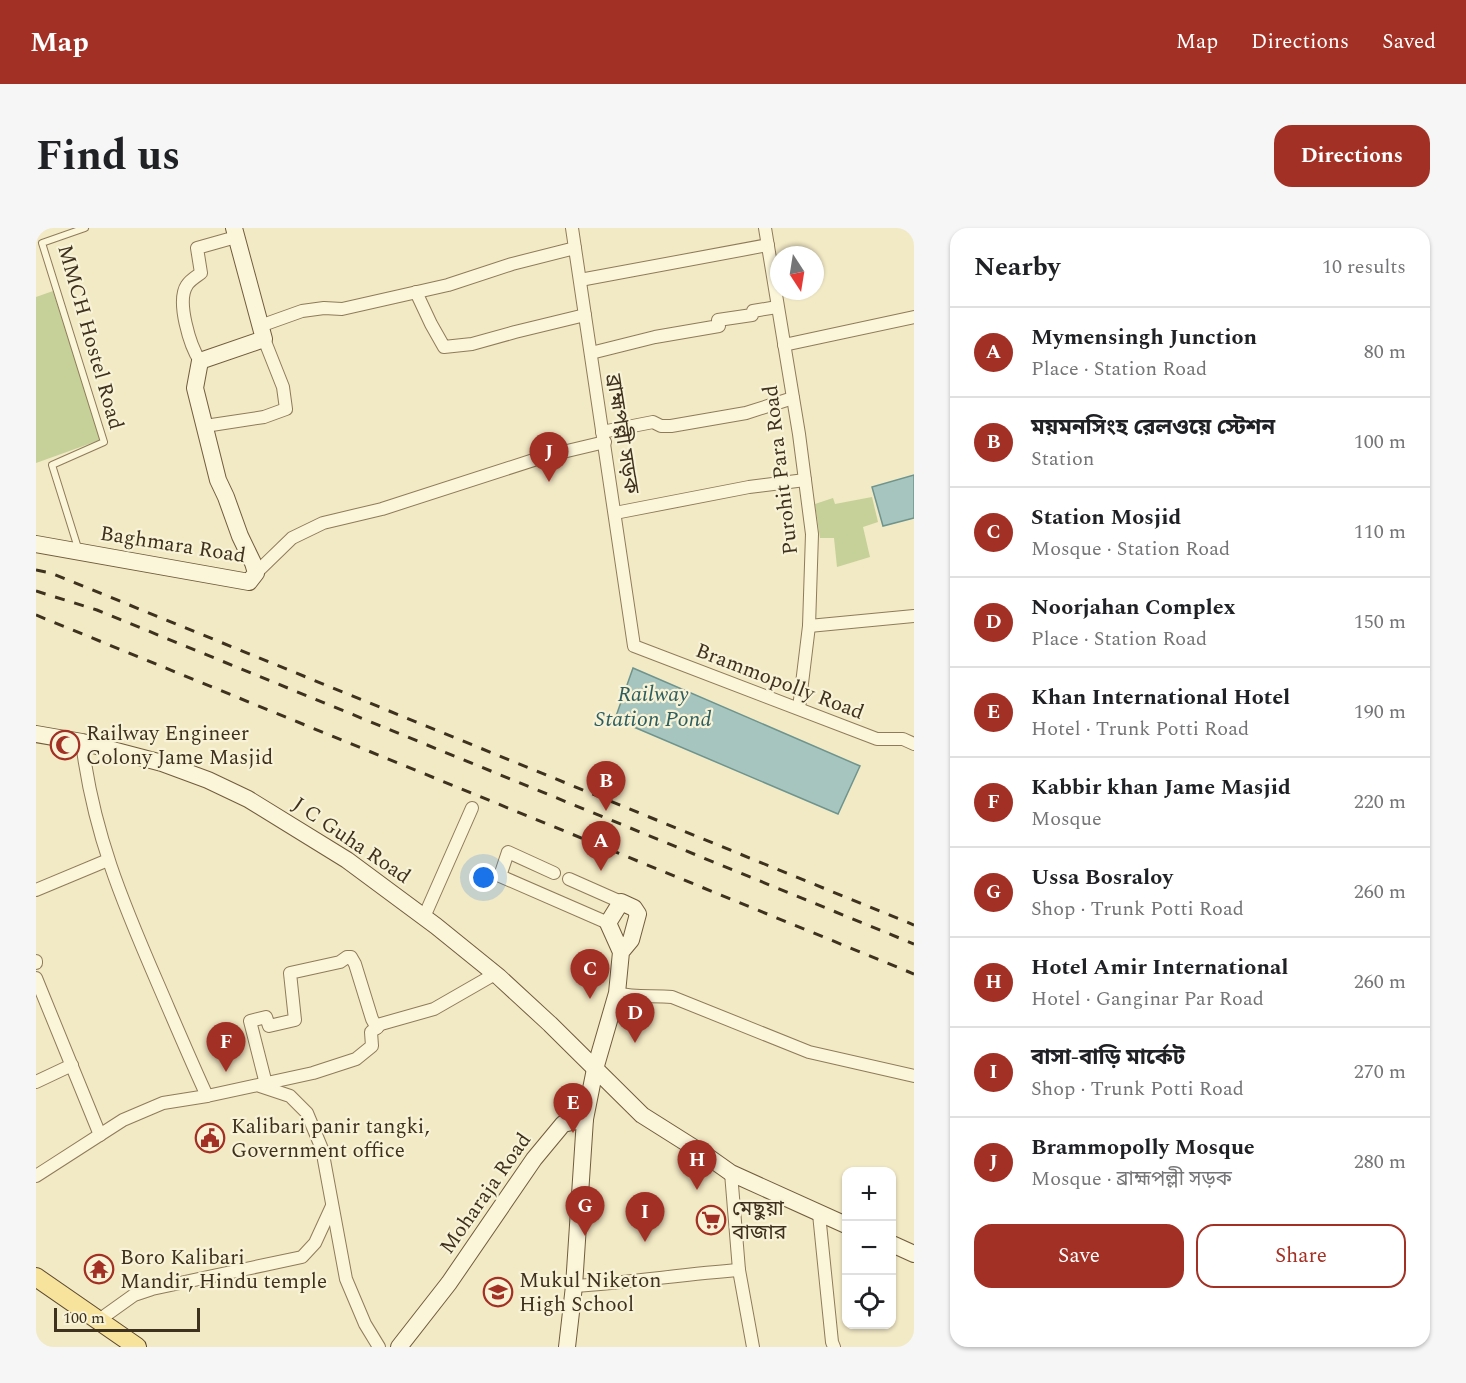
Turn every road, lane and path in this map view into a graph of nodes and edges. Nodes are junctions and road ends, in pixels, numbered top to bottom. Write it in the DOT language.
graph roads {
  1 [pos="85,228"];
  2 [pos="572,228"];
  3 [pos="765,228"];
  4 [pos="235,232"];
  5 [pos="39,244"];
  6 [pos="768,245"];
  7 [pos="575,248"];
  8 [pos="580,280"];
  9 [pos="416,292"];
  10 [pos="777,307"];
  11 [pos="585,315"];
  12 [pos="914,317"];
  13 [pos="262,332"];
  14 [pos="784,345"];
  15 [pos="591,353"];
  16 [pos="200,361"];
  17 [pos="793,398"];
  18 [pos="205,426"];
  19 [pos="604,437"];
  20 [pos="805,480"];
  21 [pos="615,513"];
  22 [pos="36,544"];
  23 [pos="79,552"];
  24 [pos="256,573"];
  25 [pos="914,616"];
  26 [pos="809,626"];
  27 [pos="634,646"];
  28 [pos="799,708"];
  29 [pos="36,734"];
  30 [pos="82,741"];
  31 [pos="914,744"];
  32 [pos="472,808"];
  33 [pos="108,860"];
  34 [pos="554,873"];
  35 [pos="569,879"];
  36 [pos="36,890"];
  37 [pos="621,902"];
  38 [pos="424,917"];
  39 [pos="608,922"];
  40 [pos="621,952"];
  41 [pos="495,974"];
  42 [pos="36,978"];
  43 [pos="617,993"];
  44 [pos="377,1028"];
  45 [pos="72,1065"];
  46 [pos="595,1069"];
  47 [pos="914,1076"];
  48 [pos="36,1082"];
  49 [pos="262,1085"];
  50 [pos="207,1096"];
  51 [pos="585,1119"];
  52 [pos="100,1135"];
  53 [pos="731,1173"];
  54 [pos="36,1176"];
  55 [pos="332,1206"];
  56 [pos="819,1214"];
  57 [pos="842,1223"];
  58 [pos="896,1246"];
  59 [pos="914,1254"];
  60 [pos="738,1270"];
  61 [pos="36,1277"];
  62 [pos="574,1286"];
  63 [pos="99,1320"];
  64 [pos="137,1347"];
  65 [pos="379,1347"];
  66 [pos="399,1347"];
  67 [pos="567,1347"];
  68 [pos="753,1347"];
  69 [pos="834,1347"];
  1 -- 5 [label="lane, MMCH Hostel Road"];
  2 -- 7 [label="street, ব্রাহ্মপল্লী সড়ক"];
  3 -- 6 [label="street, Purohit Para Road"];
  4 -- 13 [label="street"];
  4 -- 16 [label="street"];
  5 -- 23 [label="lane, MMCH Hostel Road"];
  6 -- 8 [label="street"];
  6 -- 10 [label="street, Purohit Para Road"];
  7 -- 8 [label="street, ব্রাহ্মপল্লী সড়ক"];
  7 -- 9 [label="street"];
  8 -- 11 [label="street, ব্রাহ্মপল্লী সড়ক"];
  9 -- 11 [label="street"];
  9 -- 13 [label="street"];
  10 -- 14 [label="street, Purohit Para Road"];
  10 -- 15 [label="street"];
  11 -- 15 [label="street, ব্রাহ্মপল্লী সড়ক"];
  12 -- 14 [label="street"];
  13 -- 16 [label="street"];
  13 -- 18 [label="street"];
  14 -- 17 [label="street, Purohit Para Road"];
  15 -- 19 [label="street, ব্রাহ্মপল্লী সড়ক"];
  16 -- 18 [label="street, Baghmara Road"];
  17 -- 19 [label="street"];
  17 -- 20 [label="street, Purohit Para Road"];
  18 -- 24 [label="street, Baghmara Road"];
  19 -- 21 [label="street, ব্রাহ্মপল্লী সড়ক"];
  19 -- 24 [label="street"];
  20 -- 21 [label="street"];
  20 -- 26 [label="street, Purohit Para Road"];
  21 -- 27 [label="street, ব্রাহ্মপল্লী সড়ক"];
  22 -- 23 [label="street, Baghmara Road"];
  23 -- 24 [label="street, Baghmara Road"];
  25 -- 26 [label="street"];
  26 -- 28 [label="street, Purohit Para Road"];
  27 -- 28 [label="street, Brammopolly Road"];
  28 -- 31 [label="street, Brammopolly Road"];
  29 -- 30 [label="street, J C Guha Road"];
  30 -- 33 [label="street"];
  30 -- 38 [label="street, J C Guha Road"];
  32 -- 38 [label="street"];
  33 -- 36 [label="street"];
  33 -- 50 [label="street"];
  34 -- 39 [label="street"];
  35 -- 37 [label="street"];
  37 -- 39 [label="street"];
  37 -- 40 [label="street"];
  38 -- 41 [label="street, J C Guha Road"];
  39 -- 40 [label="street"];
  40 -- 43 [label="street"];
  41 -- 44 [label="street"];
  41 -- 46 [label="street, J C Guha Road"];
  42 -- 45 [label="street"];
  43 -- 46 [label="street"];
  43 -- 47 [label="street"];
  44 -- 49 [label="street"];
  44 -- 49 [label="street"];
  45 -- 48 [label="street"];
  45 -- 52 [label="street"];
  46 -- 51 [label="street"];
  46 -- 53 [label="street, J C Guha Road"];
  49 -- 50 [label="street"];
  49 -- 55 [label="street"];
  50 -- 52 [label="street"];
  51 -- 62 [label="street"];
  51 -- 66 [label="street, Moharaja Road"];
  52 -- 54 [label="street"];
  53 -- 56 [label="street, J C Guha Road"];
  53 -- 60 [label="street"];
  55 -- 63 [label="street"];
  55 -- 65 [label="street"];
  56 -- 57 [label="street, J C Guha Road"];
  56 -- 69 [label="street"];
  58 -- 59 [label="street"];
  60 -- 62 [label="street"];
  60 -- 68 [label="street"];
  61 -- 63 [label="main road"];
  62 -- 67 [label="street"];
  63 -- 64 [label="main road"];
}
